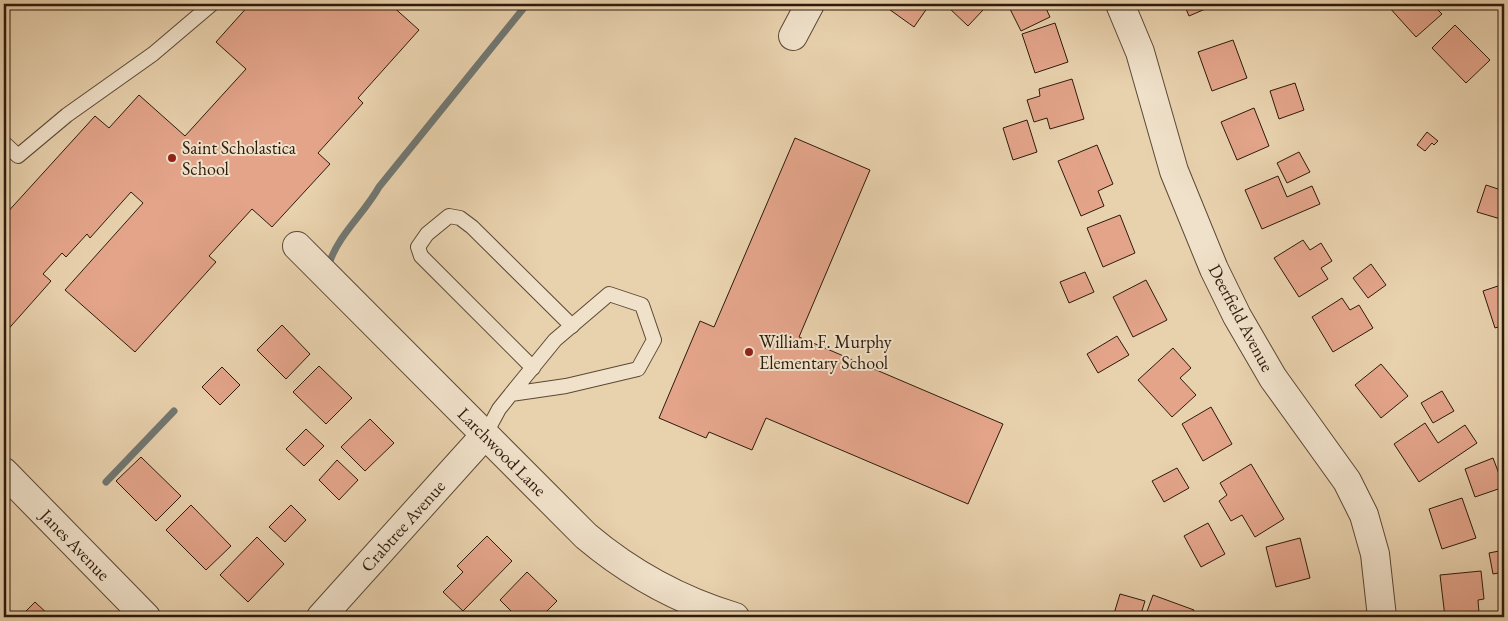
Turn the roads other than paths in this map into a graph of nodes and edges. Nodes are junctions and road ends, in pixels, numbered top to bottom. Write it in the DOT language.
graph roads {
  1 [pos="212,4"];
  2 [pos="810,4"];
  3 [pos="1120,4"];
  4 [pos="792,36"];
  5 [pos="4,143"];
  6 [pos="298,246"];
  7 [pos="572,326"];
  8 [pos="533,368"];
  9 [pos="511,394"];
  10 [pos="485,434"];
  11 [pos="4,472"];
  12 [pos="142,616"];
  13 [pos="321,617"];
  14 [pos="735,617"];
  15 [pos="1382,617"];
  1 -- 5 [label="lane"];
  2 -- 4 [label="street"];
  3 -- 15 [label="street, Deerfield Avenue"];
  6 -- 10 [label="street, Larchwood Lane"];
  7 -- 8 [label="lane"];
  7 -- 8 [label="lane"];
  7 -- 9 [label="lane"];
  8 -- 9 [label="lane"];
  9 -- 10 [label="lane"];
  10 -- 13 [label="street, Crabtree Avenue"];
  10 -- 14 [label="street, Larchwood Lane"];
  11 -- 12 [label="street, Janes Avenue"];
}
